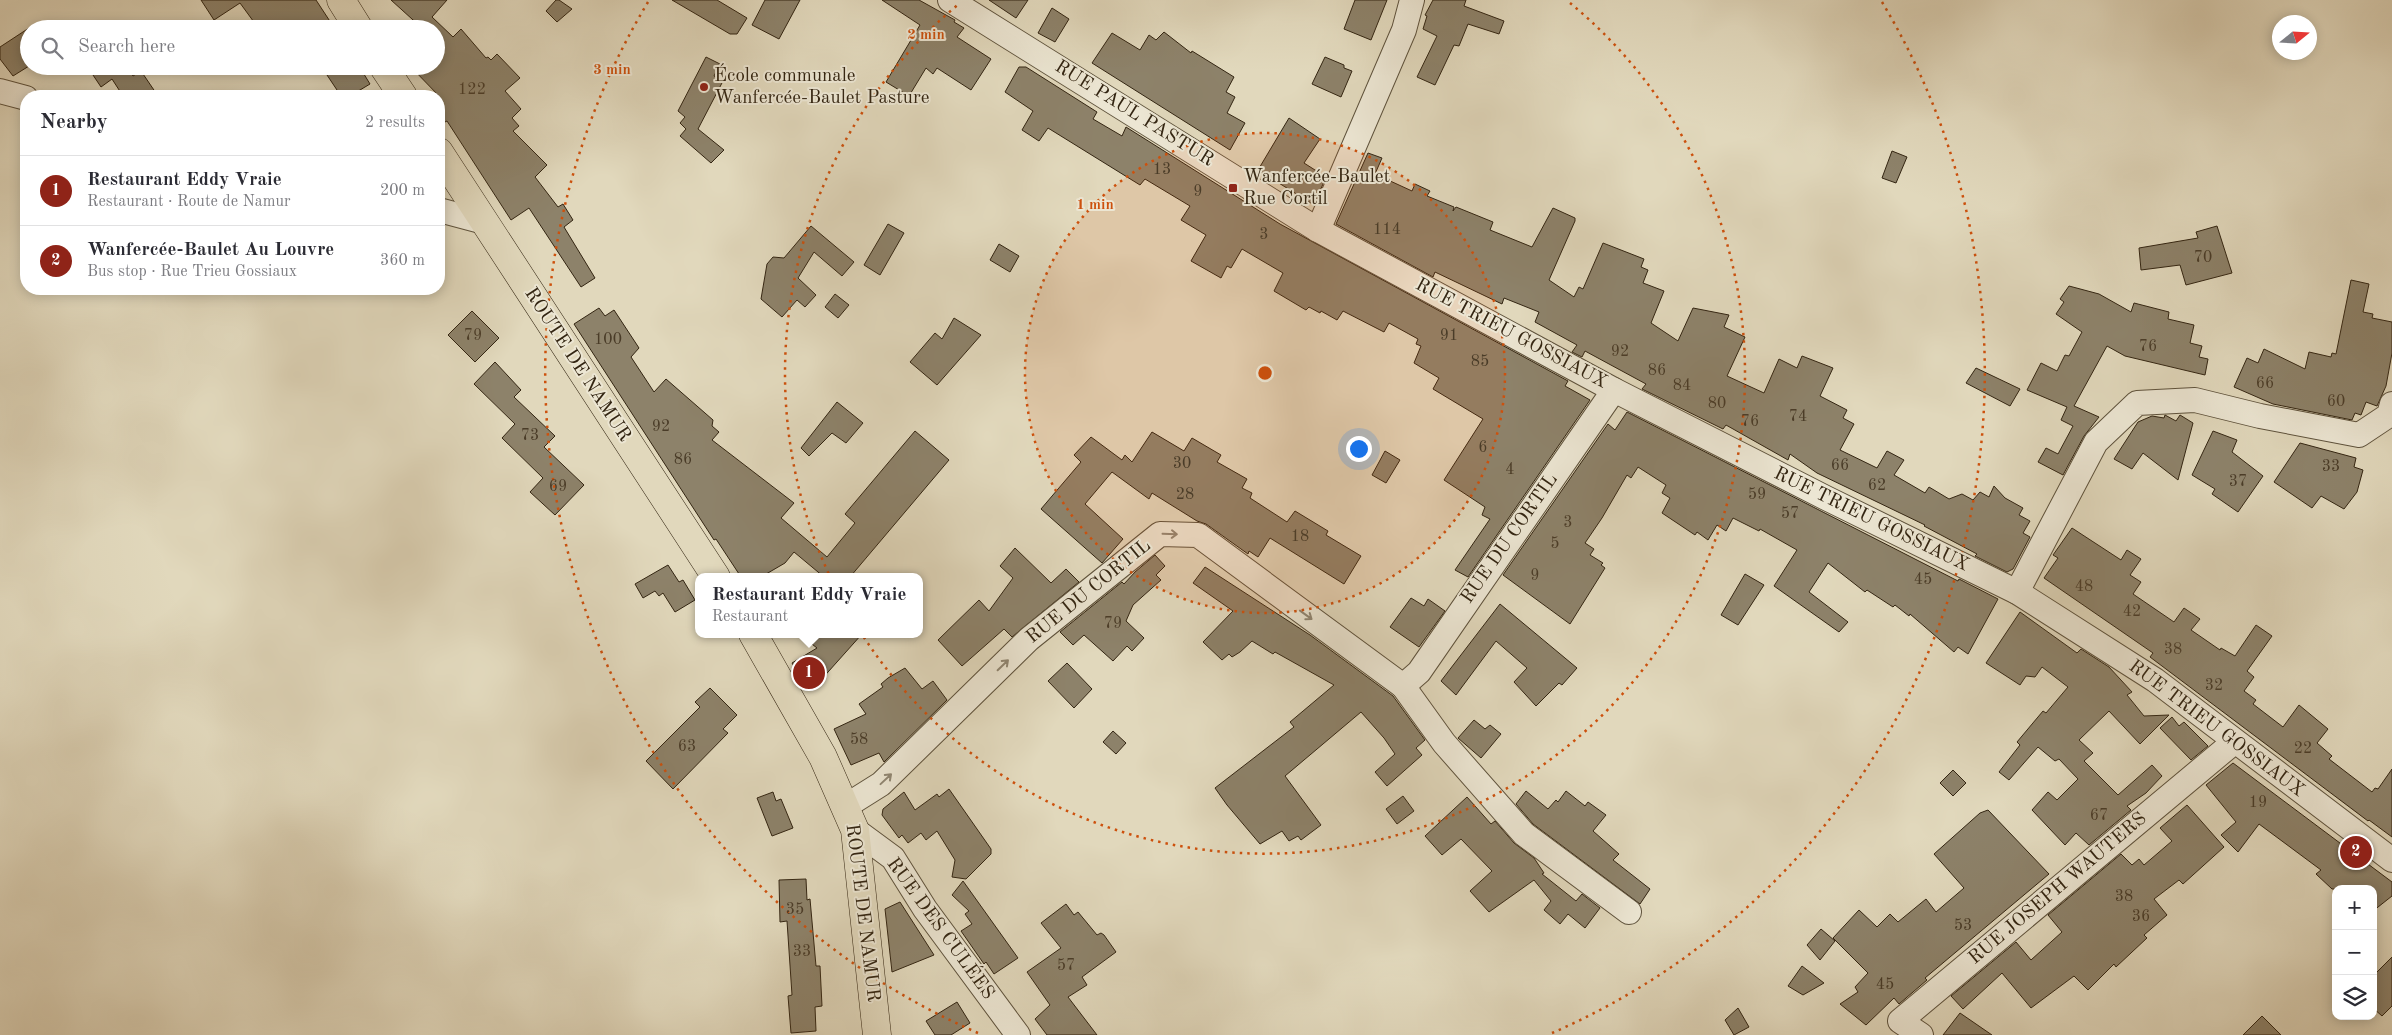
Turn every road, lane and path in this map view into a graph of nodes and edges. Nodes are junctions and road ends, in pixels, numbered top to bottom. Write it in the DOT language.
graph roads {
  1 [pos="340,0"];
  2 [pos="950,0"];
  3 [pos="1412,0"];
  4 [pos="353,20"];
  5 [pos="389,75"];
  6 [pos="398,90"];
  7 [pos="0,91"];
  8 [pos="20,96"];
  9 [pos="445,161"];
  10 [pos="445,212"];
  11 [pos="484,222"];
  12 [pos="1318,230"];
  13 [pos="1614,390"];
  14 [pos="2392,404"];
  15 [pos="713,573"];
  16 [pos="2017,592"];
  17 [pos="755,638"];
  18 [pos="1403,686"];
  19 [pos="2234,742"];
  20 [pos="850,818"];
  21 [pos="2392,860"];
  22 [pos="1629,912"];
  23 [pos="877,1035"];
  24 [pos="1018,1035"];
  25 [pos="1921,1035"];
  1 -- 4 [label="main road"];
  2 -- 12 [label="street, RUE PAUL PASTUR"];
  3 -- 12 [label="street"];
  5 -- 6 [label="main road"];
  7 -- 8 [label="street"];
  9 -- 11 [label="main road, ROUTE DE NAMUR"];
  10 -- 11 [label="street"];
  11 -- 15 [label="main road, ROUTE DE NAMUR"];
  12 -- 13 [label="street, RUE TRIEU GOSSIAUX"];
  13 -- 16 [label="street, RUE TRIEU GOSSIAUX"];
  13 -- 18 [label="street, RUE DU CORTIL"];
  14 -- 16 [label="street"];
  16 -- 19 [label="street, RUE TRIEU GOSSIAUX"];
  17 -- 20 [label="main road, ROUTE DE NAMUR"];
  20 -- 18 [label="street, RUE DU CORTIL, one-way"];
  18 -- 22 [label="street, RUE DU CORTIL"];
  19 -- 21 [label="street, RUE TRIEU GOSSIAUX"];
  19 -- 25 [label="street, RUE JOSEPH WAUTERS"];
  20 -- 23 [label="main road, ROUTE DE NAMUR"];
  20 -- 24 [label="street, RUE DES CULÉES"];
}
